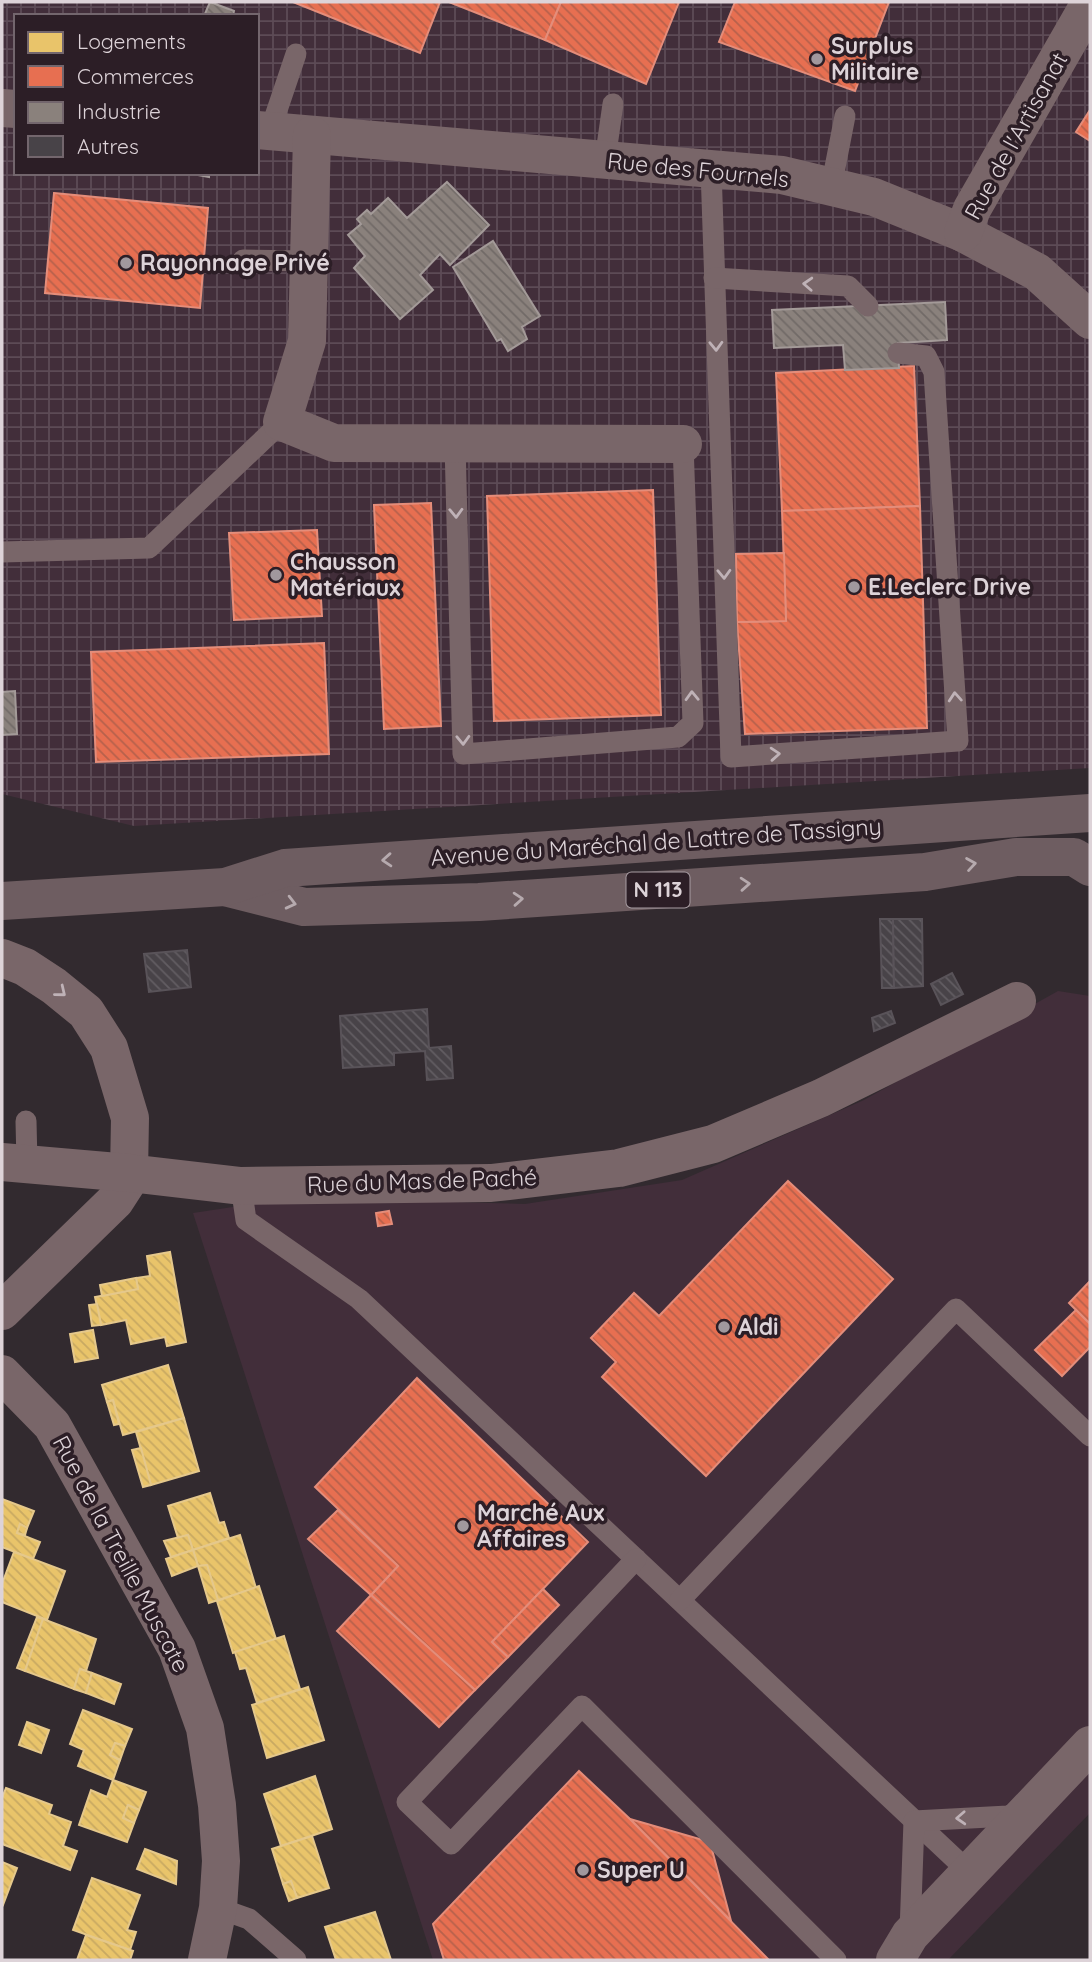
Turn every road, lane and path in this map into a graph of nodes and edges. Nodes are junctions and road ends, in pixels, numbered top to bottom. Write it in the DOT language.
graph roads {
  1 [pos="1090,4"];
  2 [pos="296,54"];
  3 [pos="612,104"];
  4 [pos="845,116"];
  5 [pos="264,130"];
  6 [pos="312,135"];
  7 [pos="605,160"];
  8 [pos="711,169"];
  9 [pos="831,188"];
  10 [pos="963,233"];
  11 [pos="243,260"];
  12 [pos="309,261"];
  13 [pos="714,278"];
  14 [pos="868,306"];
  15 [pos="1088,315"];
  16 [pos="898,353"];
  17 [pos="282,422"];
  18 [pos="454,444"];
  19 [pos="683,444"];
  20 [pos="2,552"];
  21 [pos="1090,813"];
  22 [pos="1090,867"];
  23 [pos="225,887"];
  24 [pos="2,901"];
  25 [pos="2,958"];
  26 [pos="1017,1001"];
  27 [pos="26,1121"];
  28 [pos="15,1163"];
  29 [pos="129,1173"];
  30 [pos="241,1186"];
  31 [pos="2,1311"];
  32 [pos="2,1374"];
  33 [pos="1090,1436"];
  34 [pos="636,1559"];
  35 [pos="680,1600"];
  36 [pos="1090,1745"];
  37 [pos="1028,1810"];
  38 [pos="915,1821"];
  39 [pos="969,1872"];
  40 [pos="218,1908"];
  41 [pos="902,1948"];
  42 [pos="206,1960"];
  43 [pos="296,1960"];
  44 [pos="836,1960"];
  1 -- 10 [label="street, Rue de l'Artisanat"];
  2 -- 5 [label="lane"];
  3 -- 7 [label="lane"];
  4 -- 9 [label="lane"];
  5 -- 6 [label="street, Rue des Fournels"];
  6 -- 7 [label="street, Rue des Fournels"];
  6 -- 12 [label="street"];
  7 -- 8 [label="street, Rue des Fournels"];
  8 -- 9 [label="street, Rue des Fournels"];
  8 -- 13 [label="lane"];
  9 -- 10 [label="street, Rue des Fournels"];
  10 -- 15 [label="street, Rue des Fournels"];
  11 -- 12 [label="lane"];
  12 -- 17 [label="street"];
  14 -- 13 [label="lane, one-way"];
  13 -- 16 [label="lane, one-way"];
  17 -- 18 [label="street"];
  17 -- 20 [label="lane"];
  18 -- 19 [label="street"];
  18 -- 19 [label="lane, one-way"];
  21 -- 23 [label="main road, Avenue du Maréchal de Lattre de Tassigny / N 113, one-way"];
  23 -- 22 [label="main road, Avenue du Maréchal de Lattre de Tassigny / N 113, one-way"];
  23 -- 24 [label="main road, Avenue du Maréchal de Lattre de Tassigny / N 113"];
  25 -- 29 [label="street, one-way"];
  26 -- 30 [label="street, Rue du Mas de Paché"];
  27 -- 28 [label="lane"];
  28 -- 29 [label="street, Rue du Mas de Paché"];
  29 -- 30 [label="street, Rue du Mas de Paché"];
  29 -- 31 [label="street"];
  30 -- 34 [label="lane"];
  32 -- 40 [label="street, Rue de la Treille Muscate"];
  33 -- 35 [label="lane"];
  34 -- 35 [label="lane"];
  34 -- 44 [label="lane"];
  35 -- 38 [label="lane"];
  36 -- 37 [label="street"];
  37 -- 38 [label="lane, one-way"];
  37 -- 39 [label="street"];
  38 -- 39 [label="lane"];
  38 -- 41 [label="lane"];
  39 -- 41 [label="street"];
  40 -- 42 [label="street, Rue de la Treille Muscate"];
  40 -- 43 [label="lane"];
}
